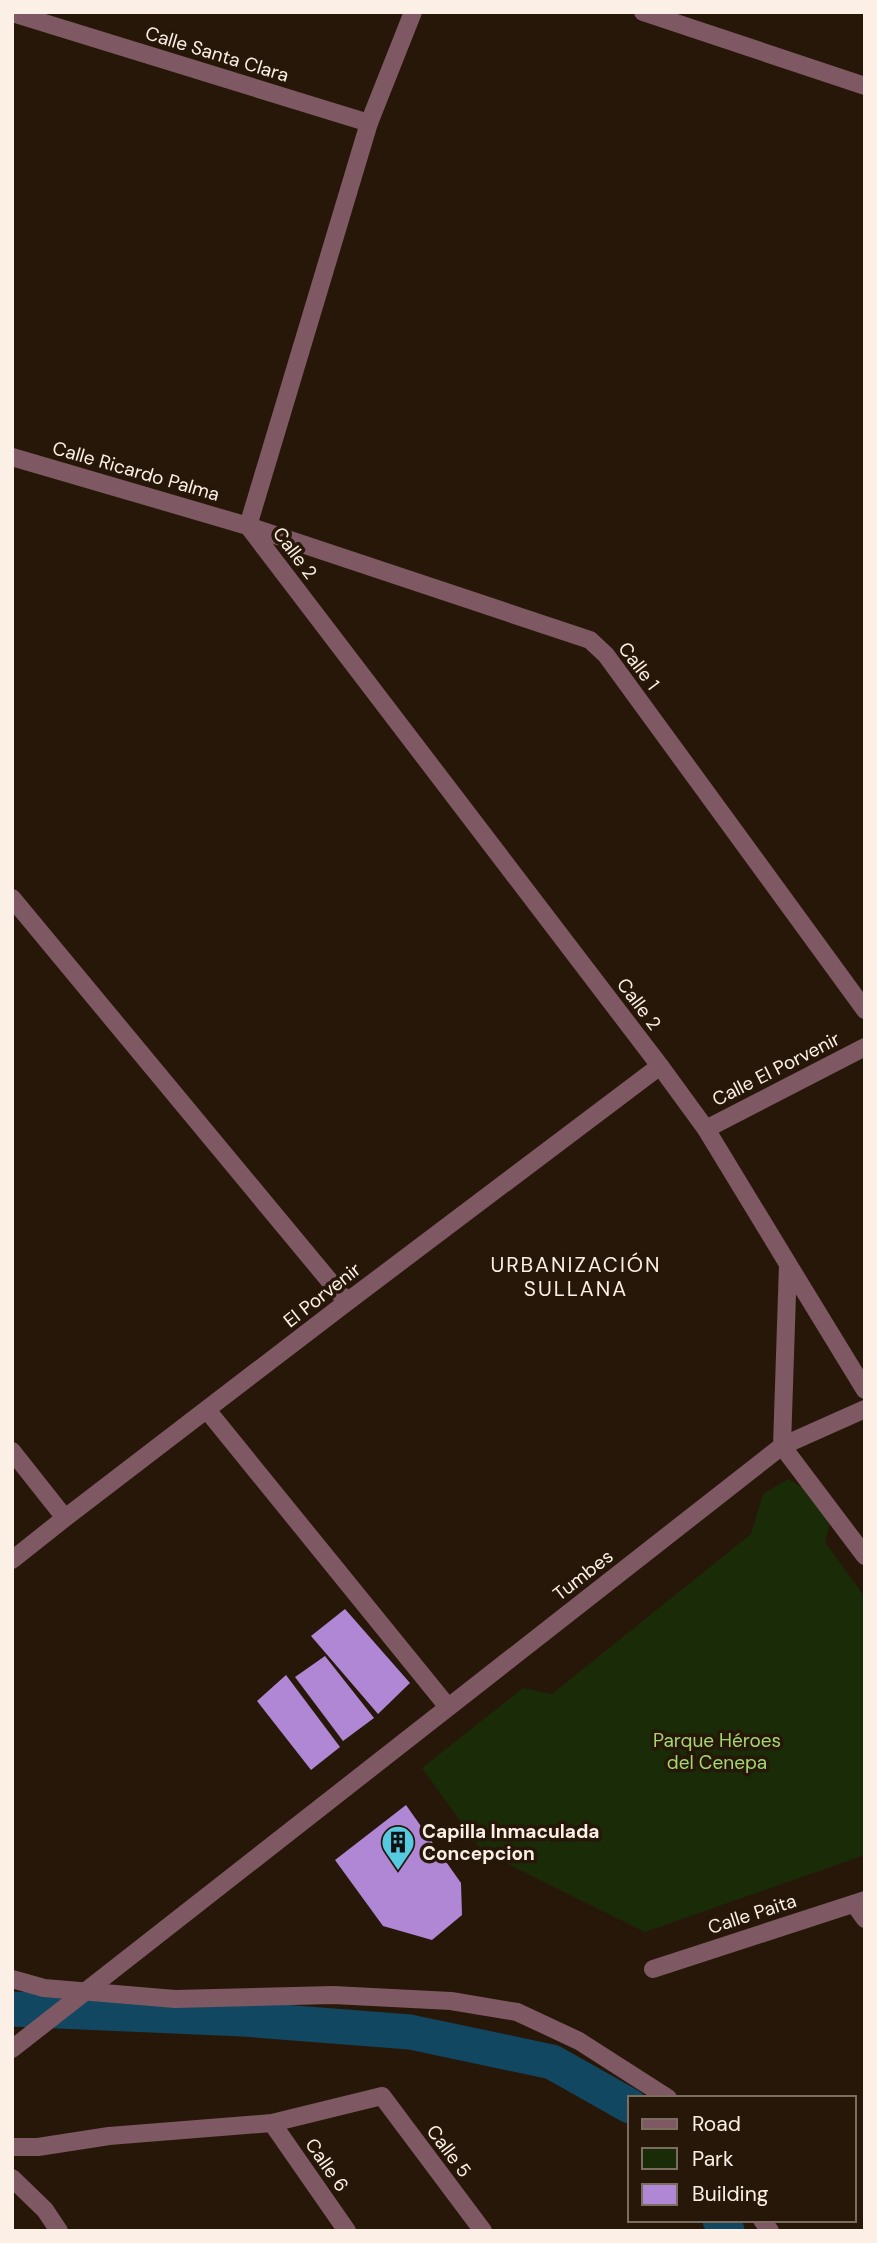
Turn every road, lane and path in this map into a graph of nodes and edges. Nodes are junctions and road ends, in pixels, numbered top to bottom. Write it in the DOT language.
graph roads {
  1 [pos="413,12"];
  2 [pos="643,12"];
  3 [pos="12,13"];
  4 [pos="865,86"];
  5 [pos="369,123"];
  6 [pos="12,457"];
  7 [pos="248,526"];
  8 [pos="12,898"];
  9 [pos="865,1010"];
  10 [pos="865,1047"];
  11 [pos="660,1066"];
  12 [pos="706,1129"];
  13 [pos="788,1264"];
  14 [pos="347,1302"];
  15 [pos="865,1390"];
  16 [pos="865,1409"];
  17 [pos="207,1410"];
  18 [pos="782,1446"];
  19 [pos="12,1451"];
  20 [pos="65,1518"];
  21 [pos="865,1556"];
  22 [pos="12,1560"];
  23 [pos="448,1707"];
  24 [pos="859,1902"];
  25 [pos="865,1919"];
  26 [pos="653,1969"];
  27 [pos="12,1979"];
  28 [pos="12,2049"];
  29 [pos="665,2096"];
  30 [pos="272,2123"];
  31 [pos="12,2147"];
  32 [pos="12,2178"];
  33 [pos="58,2231"];
  34 [pos="347,2231"];
  35 [pos="483,2231"];
  1 -- 5 [label="street"];
  2 -- 4 [label="street"];
  3 -- 5 [label="street, Calle Santa Clara"];
  5 -- 7 [label="street"];
  6 -- 7 [label="street, Calle Ricardo Palma"];
  7 -- 9 [label="street, Calle 1"];
  7 -- 11 [label="street, Calle 2"];
  8 -- 14 [label="street"];
  10 -- 12 [label="street, Calle El Porvenir"];
  11 -- 12 [label="street, Calle 2"];
  11 -- 14 [label="street, El Porvenir"];
  12 -- 13 [label="street, Calle 2"];
  13 -- 15 [label="street, Calle 2"];
  13 -- 18 [label="street"];
  14 -- 17 [label="street, El Porvenir"];
  16 -- 18 [label="street, Tumbes"];
  17 -- 20 [label="street, El Porvenir"];
  17 -- 23 [label="street"];
  18 -- 21 [label="street"];
  18 -- 23 [label="street, Tumbes"];
  19 -- 20 [label="street"];
  20 -- 22 [label="street, El Porvenir"];
  23 -- 28 [label="street, Tumbes"];
  24 -- 25 [label="street"];
  24 -- 26 [label="street, Calle Paita"];
  27 -- 29 [label="street"];
  30 -- 31 [label="street"];
  30 -- 34 [label="street, Calle 6"];
  30 -- 35 [label="street, Calle 5"];
  32 -- 33 [label="street"];
}
